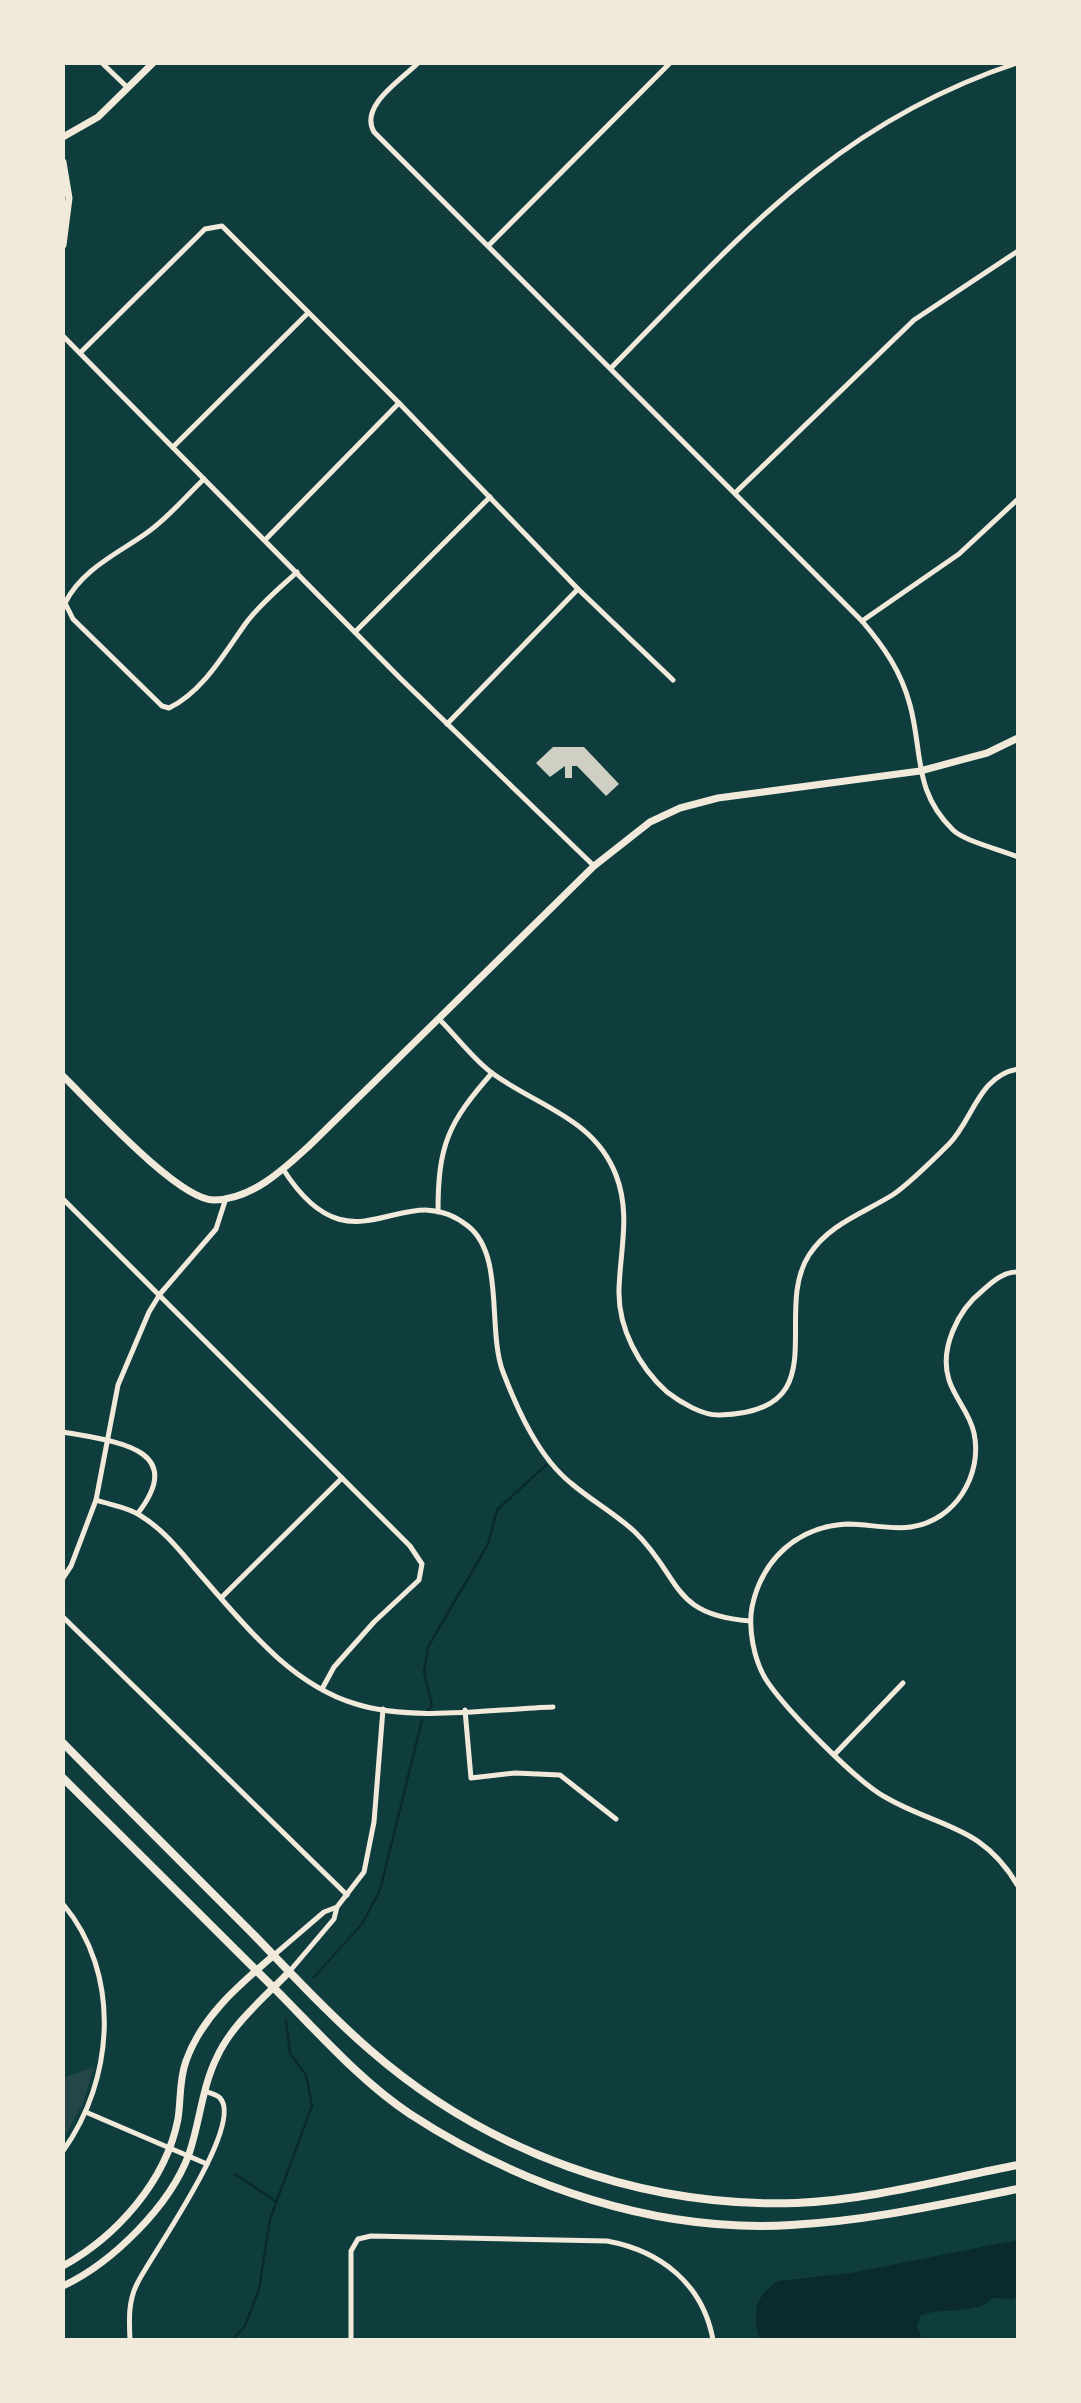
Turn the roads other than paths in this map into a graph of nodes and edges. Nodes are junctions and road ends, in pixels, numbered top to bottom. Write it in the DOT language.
graph roads {
  1 [pos="102,63"];
  2 [pos="153,63"];
  3 [pos="418,63"];
  4 [pos="670,63"];
  5 [pos="1017,63"];
  6 [pos="128,88"];
  7 [pos="63,137"];
  8 [pos="63,162"];
  9 [pos="63,245"];
  10 [pos="489,245"];
  11 [pos="1018,251"];
  12 [pos="307,314"];
  13 [pos="63,336"];
  14 [pos="80,353"];
  15 [pos="611,368"];
  16 [pos="399,403"];
  17 [pos="173,447"];
  18 [pos="204,479"];
  19 [pos="735,493"];
  20 [pos="490,497"];
  21 [pos="1018,499"];
  22 [pos="265,540"];
  23 [pos="297,572"];
  24 [pos="578,589"];
  25 [pos="862,621"];
  26 [pos="355,632"];
  27 [pos="673,680"];
  28 [pos="447,724"];
  29 [pos="1018,738"];
  30 [pos="919,771"];
  31 [pos="1018,857"];
  32 [pos="594,866"];
  33 [pos="440,1020"];
  34 [pos="1018,1069"];
  35 [pos="492,1073"];
  36 [pos="63,1076"];
  37 [pos="283,1169"];
  38 [pos="226,1198"];
  39 [pos="63,1199"];
  40 [pos="438,1212"];
  41 [pos="1018,1272"];
  42 [pos="160,1294"];
  43 [pos="63,1432"];
  44 [pos="107,1441"];
  45 [pos="342,1478"];
  46 [pos="96,1500"];
  47 [pos="138,1513"];
  48 [pos="63,1578"];
  49 [pos="221,1598"];
  50 [pos="63,1616"];
  51 [pos="750,1621"];
  52 [pos="903,1683"];
  53 [pos="322,1689"];
  54 [pos="553,1707"];
  55 [pos="383,1709"];
  56 [pos="465,1710"];
  57 [pos="63,1743"];
  58 [pos="834,1755"];
  59 [pos="63,1778"];
  60 [pos="616,1819"];
  61 [pos="1018,1886"];
  62 [pos="347,1895"];
  63 [pos="63,1904"];
  64 [pos="337,1907"];
  65 [pos="274,1955"];
  66 [pos="256,1970"];
  67 [pos="289,1972"];
  68 [pos="274,1988"];
  69 [pos="205,2091"];
  70 [pos="88,2113"];
  71 [pos="170,2148"];
  72 [pos="63,2151"];
  73 [pos="188,2156"];
  74 [pos="207,2164"];
  75 [pos="1018,2165"];
  76 [pos="1018,2189"];
  77 [pos="63,2266"];
  78 [pos="63,2286"];
  79 [pos="130,2340"];
  80 [pos="351,2340"];
  81 [pos="713,2340"];
  1 -- 6 [label="street"];
  2 -- 6 [label="street"];
  3 -- 10 [label="street"];
  4 -- 10 [label="street"];
  5 -- 15 [label="street"];
  6 -- 7 [label="street"];
  8 -- 9 [label="street"];
  10 -- 15 [label="street"];
  11 -- 19 [label="street"];
  12 -- 14 [label="street"];
  12 -- 16 [label="street"];
  12 -- 17 [label="street"];
  13 -- 14 [label="street"];
  14 -- 17 [label="street"];
  15 -- 19 [label="street"];
  16 -- 20 [label="street"];
  16 -- 22 [label="street"];
  17 -- 18 [label="street"];
  18 -- 22 [label="street"];
  18 -- 23 [label="street"];
  19 -- 25 [label="street"];
  20 -- 24 [label="street"];
  20 -- 26 [label="street"];
  21 -- 25 [label="street"];
  22 -- 23 [label="street"];
  23 -- 26 [label="street"];
  24 -- 27 [label="street"];
  24 -- 28 [label="street"];
  25 -- 30 [label="street"];
  26 -- 28 [label="street"];
  28 -- 32 [label="street"];
  29 -- 30 [label="street"];
  30 -- 31 [label="street"];
  30 -- 32 [label="street"];
  32 -- 33 [label="street"];
  33 -- 35 [label="street"];
  33 -- 37 [label="street"];
  34 -- 35 [label="street"];
  35 -- 40 [label="street"];
  36 -- 38 [label="street"];
  37 -- 38 [label="street"];
  37 -- 40 [label="street"];
  38 -- 42 [label="street"];
  39 -- 42 [label="street"];
  40 -- 51 [label="street"];
  41 -- 51 [label="street"];
  42 -- 44 [label="street"];
  42 -- 45 [label="street"];
  43 -- 44 [label="street"];
  44 -- 46 [label="street"];
  44 -- 47 [label="street"];
  45 -- 49 [label="street"];
  45 -- 53 [label="street"];
  46 -- 47 [label="street"];
  46 -- 48 [label="street"];
  47 -- 49 [label="street"];
  49 -- 53 [label="street"];
  50 -- 62 [label="street"];
  51 -- 58 [label="street"];
  52 -- 58 [label="street"];
  53 -- 55 [label="street"];
  54 -- 56 [label="street"];
  55 -- 56 [label="street"];
  55 -- 62 [label="street"];
  56 -- 60 [label="street"];
  57 -- 65 [label="main road"];
  58 -- 61 [label="street"];
  59 -- 66 [label="main road"];
  62 -- 64 [label="street"];
  63 -- 70 [label="street"];
  64 -- 65 [label="street"];
  64 -- 67 [label="street"];
  65 -- 66 [label="street"];
  65 -- 67 [label="main road"];
  66 -- 68 [label="main road"];
  66 -- 71 [label="street"];
  67 -- 68 [label="street"];
  67 -- 75 [label="main road"];
  68 -- 69 [label="street"];
  68 -- 76 [label="main road"];
  69 -- 73 [label="street"];
  69 -- 74 [label="street"];
  70 -- 71 [label="street"];
  70 -- 72 [label="street"];
  71 -- 73 [label="street"];
  71 -- 77 [label="street"];
  73 -- 74 [label="street"];
  73 -- 78 [label="street"];
  74 -- 79 [label="street"];
  80 -- 81 [label="street"];
}
